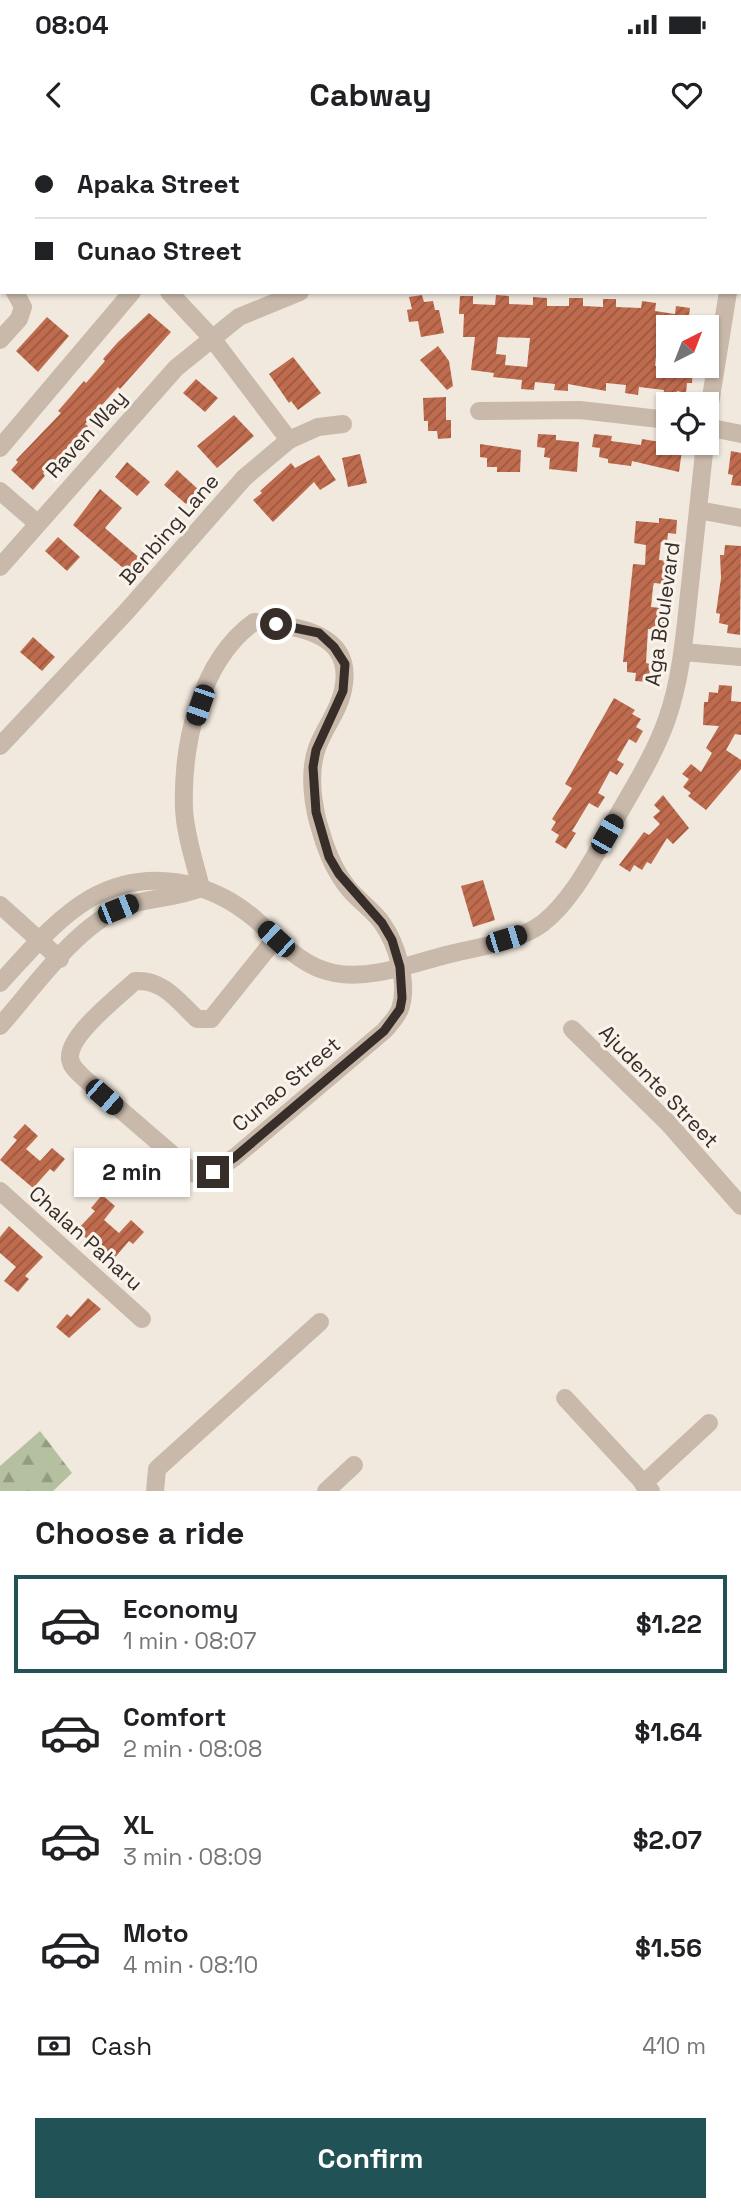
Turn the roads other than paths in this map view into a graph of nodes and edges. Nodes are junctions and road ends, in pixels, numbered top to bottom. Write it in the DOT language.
graph roads {
  1 [pos="130,294"];
  2 [pos="172,294"];
  3 [pos="295,294"];
  4 [pos="726,294"];
  5 [pos="19,300"];
  6 [pos="211,337"];
  7 [pos="0,340"];
  8 [pos="711,392"];
  9 [pos="480,411"];
  10 [pos="656,419"];
  11 [pos="342,424"];
  12 [pos="719,429"];
  13 [pos="741,434"];
  14 [pos="289,440"];
  15 [pos="0,448"];
  16 [pos="704,455"];
  17 [pos="0,491"];
  18 [pos="698,510"];
  19 [pos="741,518"];
  20 [pos="37,523"];
  21 [pos="0,567"];
  22 [pos="683,652"];
  23 [pos="741,657"];
  24 [pos="0,746"];
  25 [pos="201,888"];
  26 [pos="0,905"];
  27 [pos="276,939"];
  28 [pos="40,940"];
  29 [pos="60,959"];
  30 [pos="400,967"];
  31 [pos="0,983"];
  32 [pos="0,1027"];
  33 [pos="572,1029"];
  34 [pos="0,1191"];
  35 [pos="741,1206"];
  36 [pos="142,1319"];
  37 [pos="320,1322"];
  38 [pos="565,1398"];
  39 [pos="709,1423"];
  40 [pos="354,1465"];
  41 [pos="647,1487"];
  42 [pos="155,1491"];
  43 [pos="326,1491"];
  1 -- 15 [label="street"];
  2 -- 6 [label="street"];
  3 -- 6 [label="street, Raven Way"];
  4 -- 8 [label="street"];
  5 -- 7 [label="street"];
  6 -- 14 [label="street"];
  6 -- 20 [label="street, Raven Way"];
  9 -- 10 [label="street"];
  11 -- 14 [label="street, Benbing Lane"];
  12 -- 13 [label="street"];
  14 -- 24 [label="street, Benbing Lane"];
  16 -- 18 [label="street, Aga Boulevard"];
  17 -- 20 [label="street"];
  18 -- 19 [label="street"];
  18 -- 22 [label="street, Aga Boulevard"];
  20 -- 21 [label="street, Raven Way"];
  22 -- 23 [label="street"];
  22 -- 30 [label="street, Aga Boulevard"];
  25 -- 27 [label="street, Aga Boulevard"];
  25 -- 28 [label="street, Aga Boulevard"];
  25 -- 29 [label="street"];
  25 -- 30 [label="street"];
  26 -- 28 [label="street"];
  27 -- 30 [label="street, Aga Boulevard"];
  27 -- 30 [label="street, Cunao Street"];
  28 -- 29 [label="street"];
  28 -- 31 [label="street, Aga Boulevard"];
  29 -- 32 [label="street"];
  33 -- 35 [label="street, Ajudente Street"];
  34 -- 36 [label="street, Chalan Paharu"];
  37 -- 42 [label="street"];
  38 -- 41 [label="street"];
  39 -- 41 [label="street"];
  40 -- 43 [label="street"];
}
